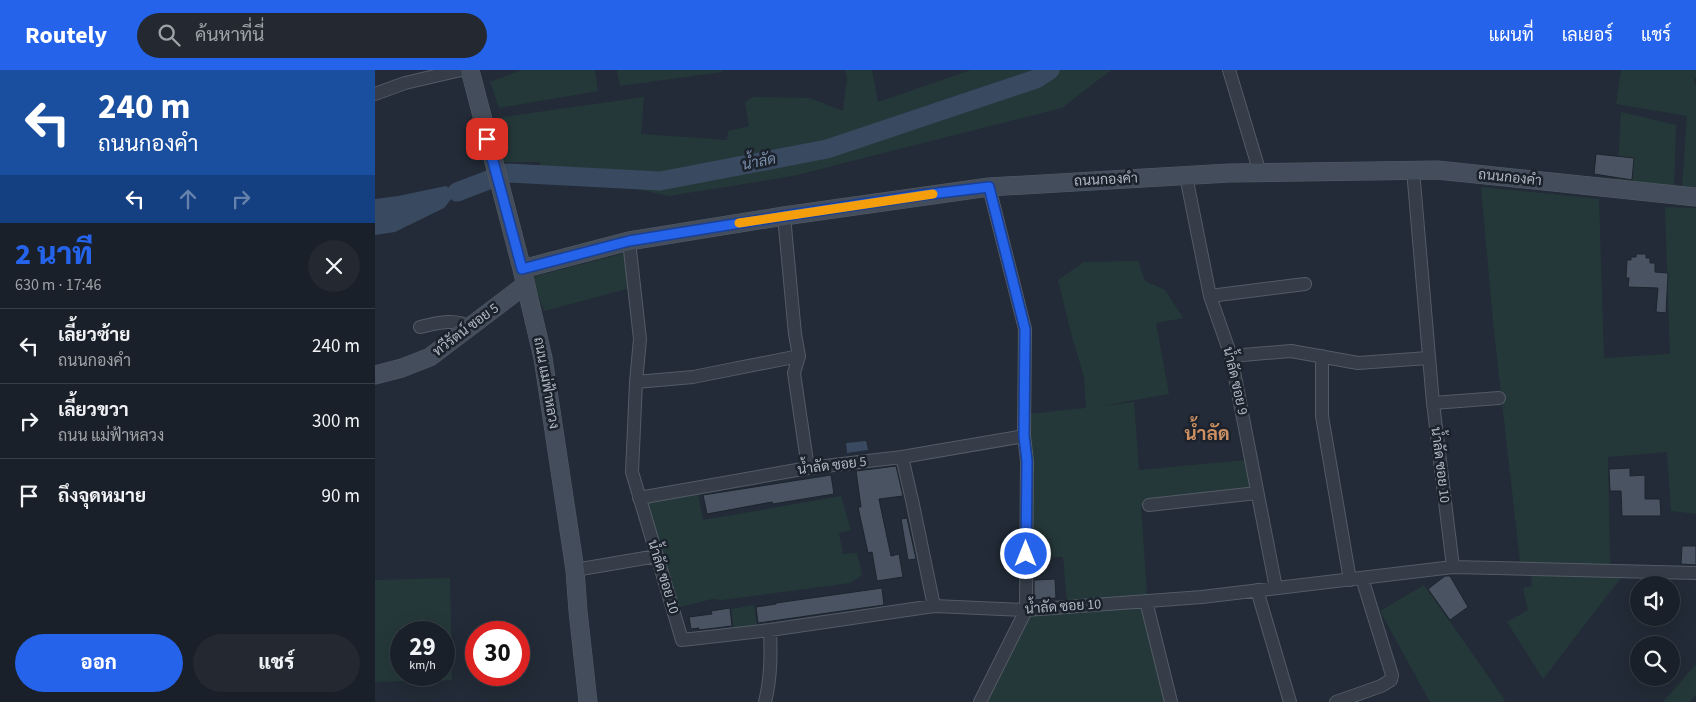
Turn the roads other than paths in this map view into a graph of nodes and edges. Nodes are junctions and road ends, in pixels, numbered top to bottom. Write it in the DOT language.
graph roads {
  1 [pos="461,70"];
  2 [pos="470,70"];
  3 [pos="1229,70"];
  4 [pos="375,94"];
  5 [pos="1413,170"];
  6 [pos="1260,173"];
  7 [pos="1186,176"];
  8 [pos="989,187"];
  9 [pos="1696,197"];
  10 [pos="784,216"];
  11 [pos="629,241"];
  12 [pos="523,277"];
  13 [pos="1305,284"];
  14 [pos="1210,296"];
  15 [pos="420,327"];
  16 [pos="470,327"];
  17 [pos="799,356"];
  18 [pos="1231,356"];
  19 [pos="1322,356"];
  20 [pos="1428,358"];
  21 [pos="375,375"];
  22 [pos="636,382"];
  23 [pos="1499,398"];
  24 [pos="1433,404"];
  25 [pos="1024,436"];
  26 [pos="901,457"];
  27 [pos="808,468"];
  28 [pos="1257,493"];
  29 [pos="639,498"];
  30 [pos="1149,505"];
  31 [pos="657,556"];
  32 [pos="1453,567"];
  33 [pos="575,570"];
  34 [pos="1696,573"];
  35 [pos="1356,579"];
  36 [pos="1276,588"];
  37 [pos="1257,590"];
  38 [pos="1146,601"];
  39 [pos="934,606"];
  40 [pos="1026,610"];
  41 [pos="770,630"];
  42 [pos="588,702"];
  43 [pos="765,702"];
  44 [pos="980,702"];
  45 [pos="1171,702"];
  46 [pos="1290,702"];
  47 [pos="1336,702"];
  1 -- 4 [label="street"];
  2 -- 12 [label="street, ถนน แม่ฟ้าหลวง"];
  3 -- 6 [label="street"];
  5 -- 6 [label="street, ถนนกองคำ"];
  5 -- 9 [label="street, ถนนกองคำ"];
  5 -- 20 [label="street, น้ำลัด ซอย 10"];
  6 -- 7 [label="street, ถนนกองคำ"];
  7 -- 8 [label="street, ถนนกองคำ"];
  7 -- 14 [label="street, น้ำลัด ซอย 9"];
  8 -- 10 [label="street, ถนนกองคำ"];
  8 -- 25 [label="street"];
  10 -- 11 [label="street, ถนนกองคำ"];
  10 -- 17 [label="street"];
  11 -- 12 [label="street, ถนนกองคำ"];
  11 -- 22 [label="street, น้ำลัด ซอย 10"];
  12 -- 16 [label="street, ทวีรัตน์ ซอย 5"];
  12 -- 33 [label="street, ถนน แม่ฟ้าหลวง"];
  13 -- 14 [label="street"];
  14 -- 18 [label="street, น้ำลัด ซอย 9"];
  15 -- 16 [label="street"];
  16 -- 21 [label="street, ทวีรัตน์ ซอย 5"];
  17 -- 22 [label="street"];
  17 -- 27 [label="street"];
  18 -- 19 [label="street"];
  18 -- 28 [label="street, น้ำลัด ซอย 9"];
  19 -- 20 [label="street"];
  19 -- 35 [label="street"];
  20 -- 24 [label="street, น้ำลัด ซอย 10"];
  22 -- 29 [label="street, น้ำลัด ซอย 10"];
  23 -- 24 [label="street"];
  24 -- 32 [label="street, น้ำลัด ซอย 10"];
  25 -- 26 [label="street, น้ำลัด ซอย 5"];
  25 -- 40 [label="street"];
  26 -- 27 [label="street, น้ำลัด ซอย 5"];
  26 -- 39 [label="street"];
  27 -- 29 [label="street, น้ำลัด ซอย 5"];
  28 -- 30 [label="street"];
  28 -- 36 [label="street, น้ำลัด ซอย 9"];
  29 -- 31 [label="street, น้ำลัด ซอย 10"];
  31 -- 33 [label="street"];
  31 -- 41 [label="street, น้ำลัด ซอย 10"];
  32 -- 34 [label="street"];
  32 -- 35 [label="street, น้ำลัด ซอย 10"];
  33 -- 42 [label="street, ถนน แม่ฟ้าหลวง"];
  35 -- 36 [label="street, น้ำลัด ซอย 10"];
  35 -- 47 [label="street"];
  36 -- 37 [label="street, น้ำลัด ซอย 10"];
  37 -- 38 [label="street, น้ำลัด ซอย 10"];
  37 -- 46 [label="street"];
  38 -- 40 [label="street, น้ำลัด ซอย 10"];
  38 -- 45 [label="street"];
  39 -- 40 [label="street, น้ำลัด ซอย 10"];
  39 -- 41 [label="street, น้ำลัด ซอย 10"];
  40 -- 44 [label="street"];
  41 -- 43 [label="street"];
}
